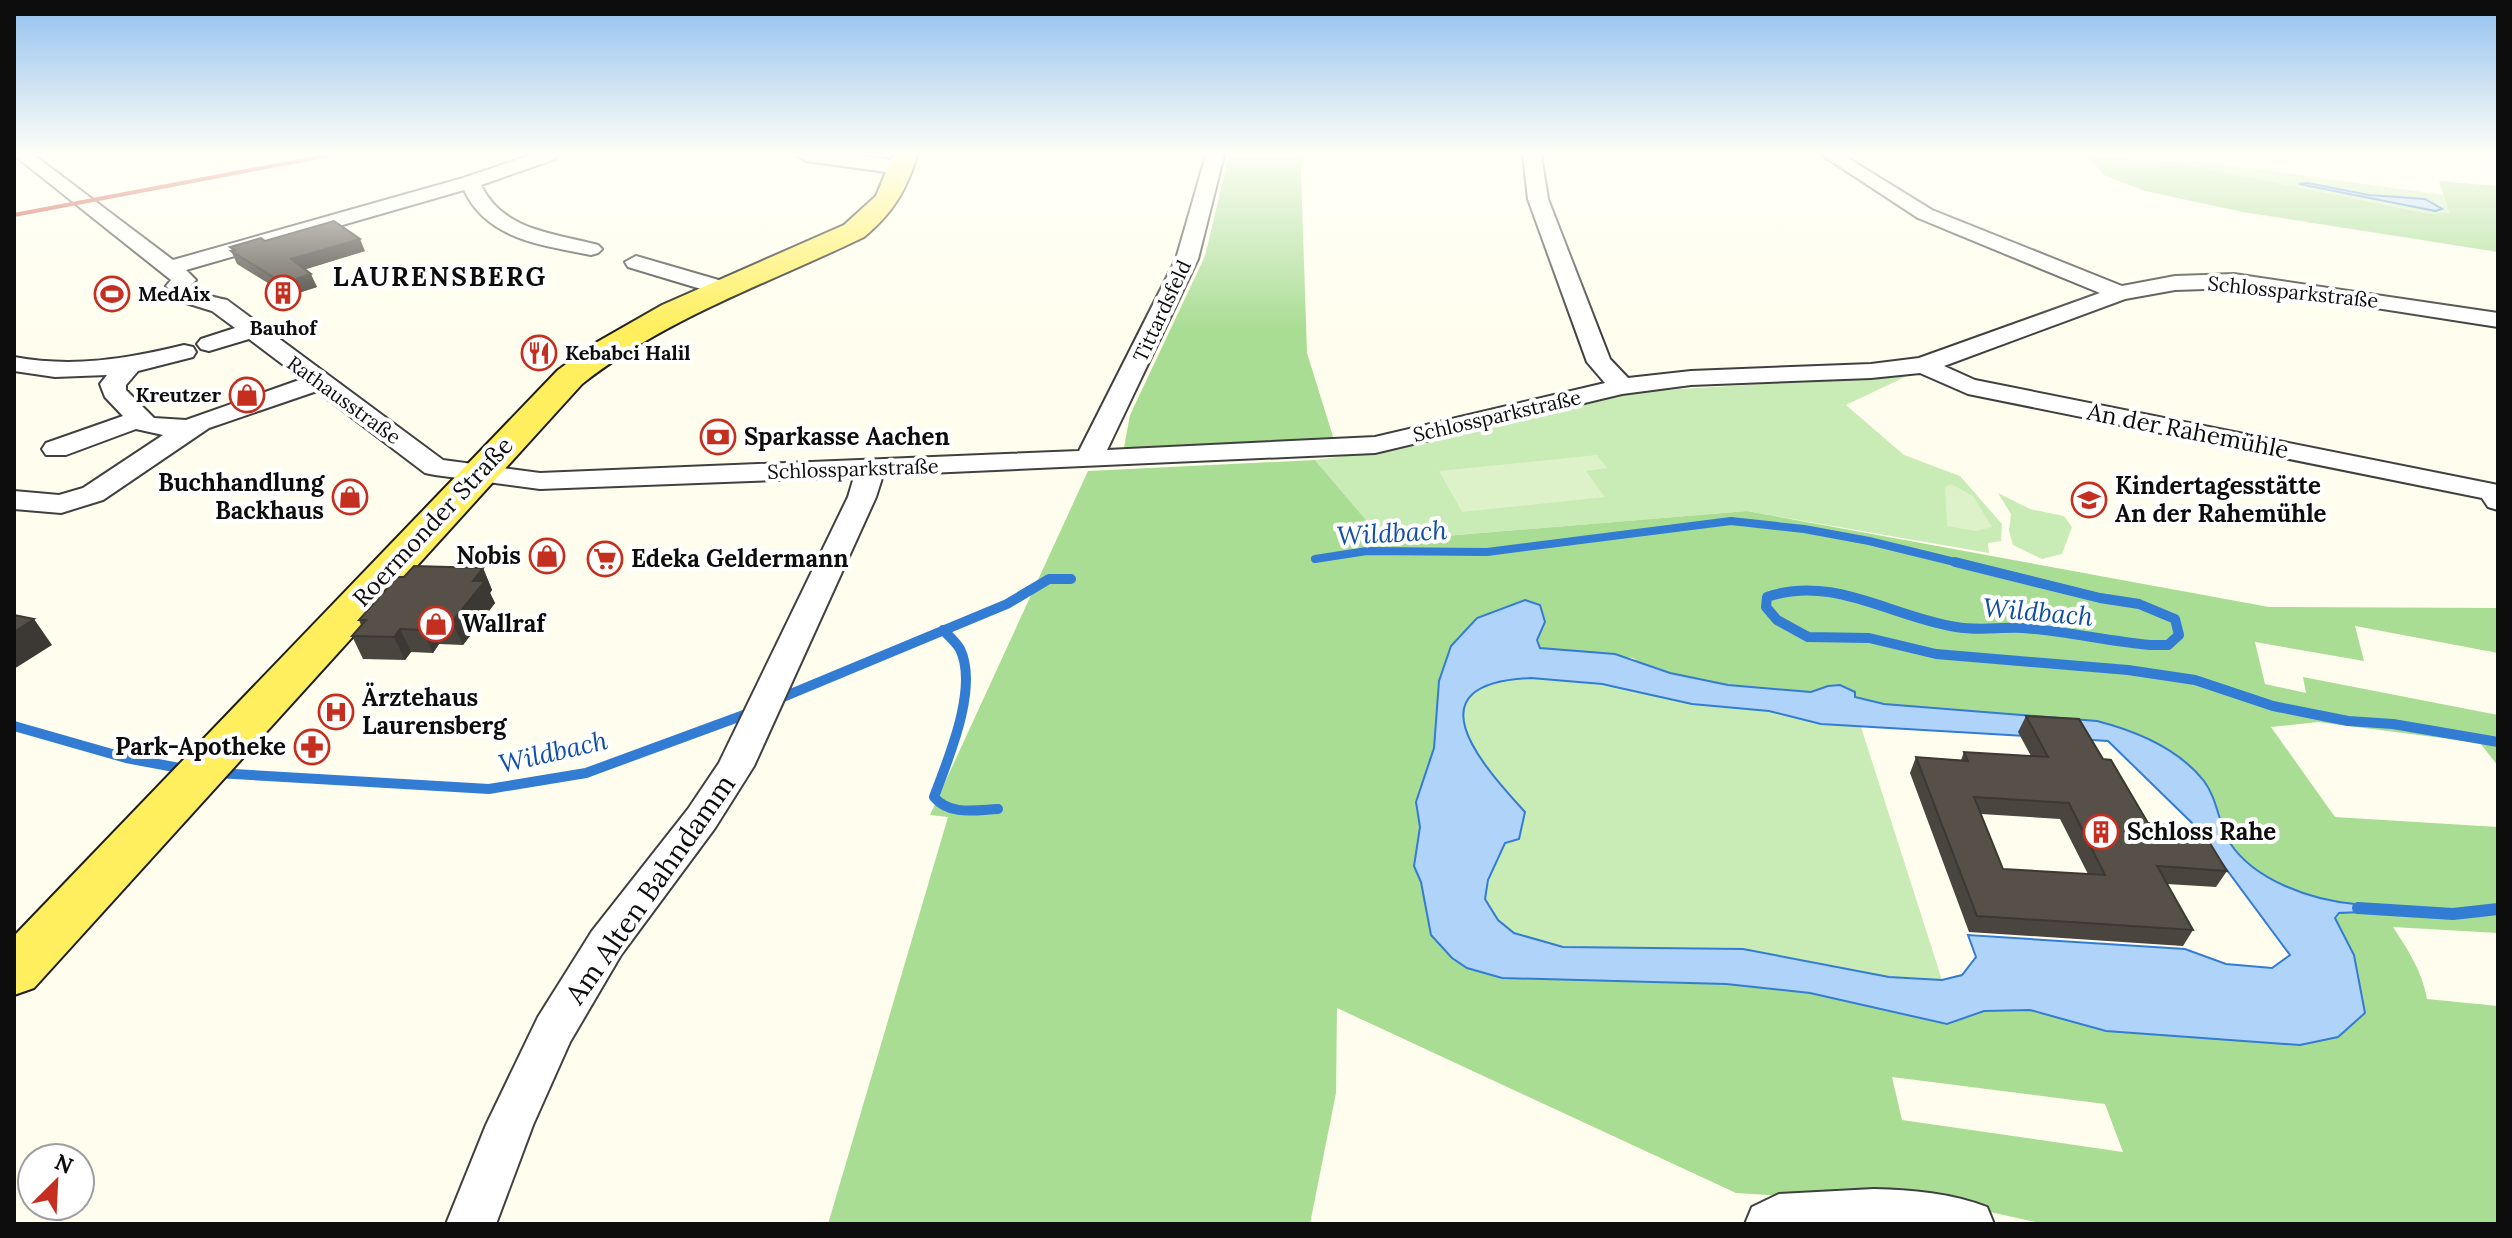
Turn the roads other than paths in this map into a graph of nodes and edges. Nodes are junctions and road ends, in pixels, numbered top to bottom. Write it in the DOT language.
graph roads {
  1 [pos="99,213"];
  2 [pos="372,213"];
  3 [pos="487,213"];
  4 [pos="877,213"];
  5 [pos="1199,213"];
  6 [pos="1543,213"];
  7 [pos="1923,213"];
  8 [pos="591,249"];
  9 [pos="636,262"];
  10 [pos="176,274"];
  11 [pos="721,288"];
  12 [pos="2120,293"];
  13 [pos="2498,320"];
  14 [pos="251,331"];
  15 [pos="209,344"];
  16 [pos="184,352"];
  17 [pos="14,364"];
  18 [pos="130,365"];
  19 [pos="1923,365"];
  20 [pos="43,368"];
  21 [pos="14,377"];
  22 [pos="318,382"];
  23 [pos="1622,386"];
  24 [pos="140,419"];
  25 [pos="190,428"];
  26 [pos="56,449"];
  27 [pos="1089,459"];
  28 [pos="871,468"];
  29 [pos="479,475"];
  30 [pos="14,500"];
  31 [pos="2498,501"];
  32 [pos="14,972"];
  33 [pos="471,1224"];
  34 [pos="1770,1224"];
  35 [pos="1969,1224"];
  1 -- 10 [label="street, Rathausstraße"];
  2 -- 10 [label="street"];
  3 -- 8 [label="street"];
  4 -- 11 [label="main road, Roermonder Straße"];
  5 -- 27 [label="street, Tittardsfeld"];
  6 -- 23 [label="street"];
  7 -- 12 [label="street"];
  9 -- 11 [label="street"];
  10 -- 14 [label="street, Rathausstraße"];
  11 -- 29 [label="main road, Roermonder Straße"];
  12 -- 13 [label="street, Schlossparkstraße"];
  12 -- 19 [label="street, Schlossparkstraße"];
  14 -- 15 [label="street"];
  14 -- 22 [label="street, Rathausstraße"];
  16 -- 18 [label="street"];
  17 -- 20 [label="street"];
  18 -- 20 [label="street"];
  18 -- 24 [label="street"];
  19 -- 23 [label="street, Schlossparkstraße"];
  19 -- 31 [label="street, An der Rahemühle"];
  20 -- 21 [label="street"];
  22 -- 25 [label="street"];
  22 -- 29 [label="street, Rathausstraße"];
  23 -- 27 [label="street, Schlossparkstraße"];
  24 -- 25 [label="street"];
  24 -- 26 [label="street"];
  25 -- 30 [label="street"];
  27 -- 28 [label="street, Schlossparkstraße"];
  28 -- 29 [label="street, Schlossparkstraße"];
  28 -- 33 [label="street, Am Alten Bahndamm"];
  29 -- 32 [label="main road, Roermonder Straße"];
  34 -- 35 [label="street"];
}
